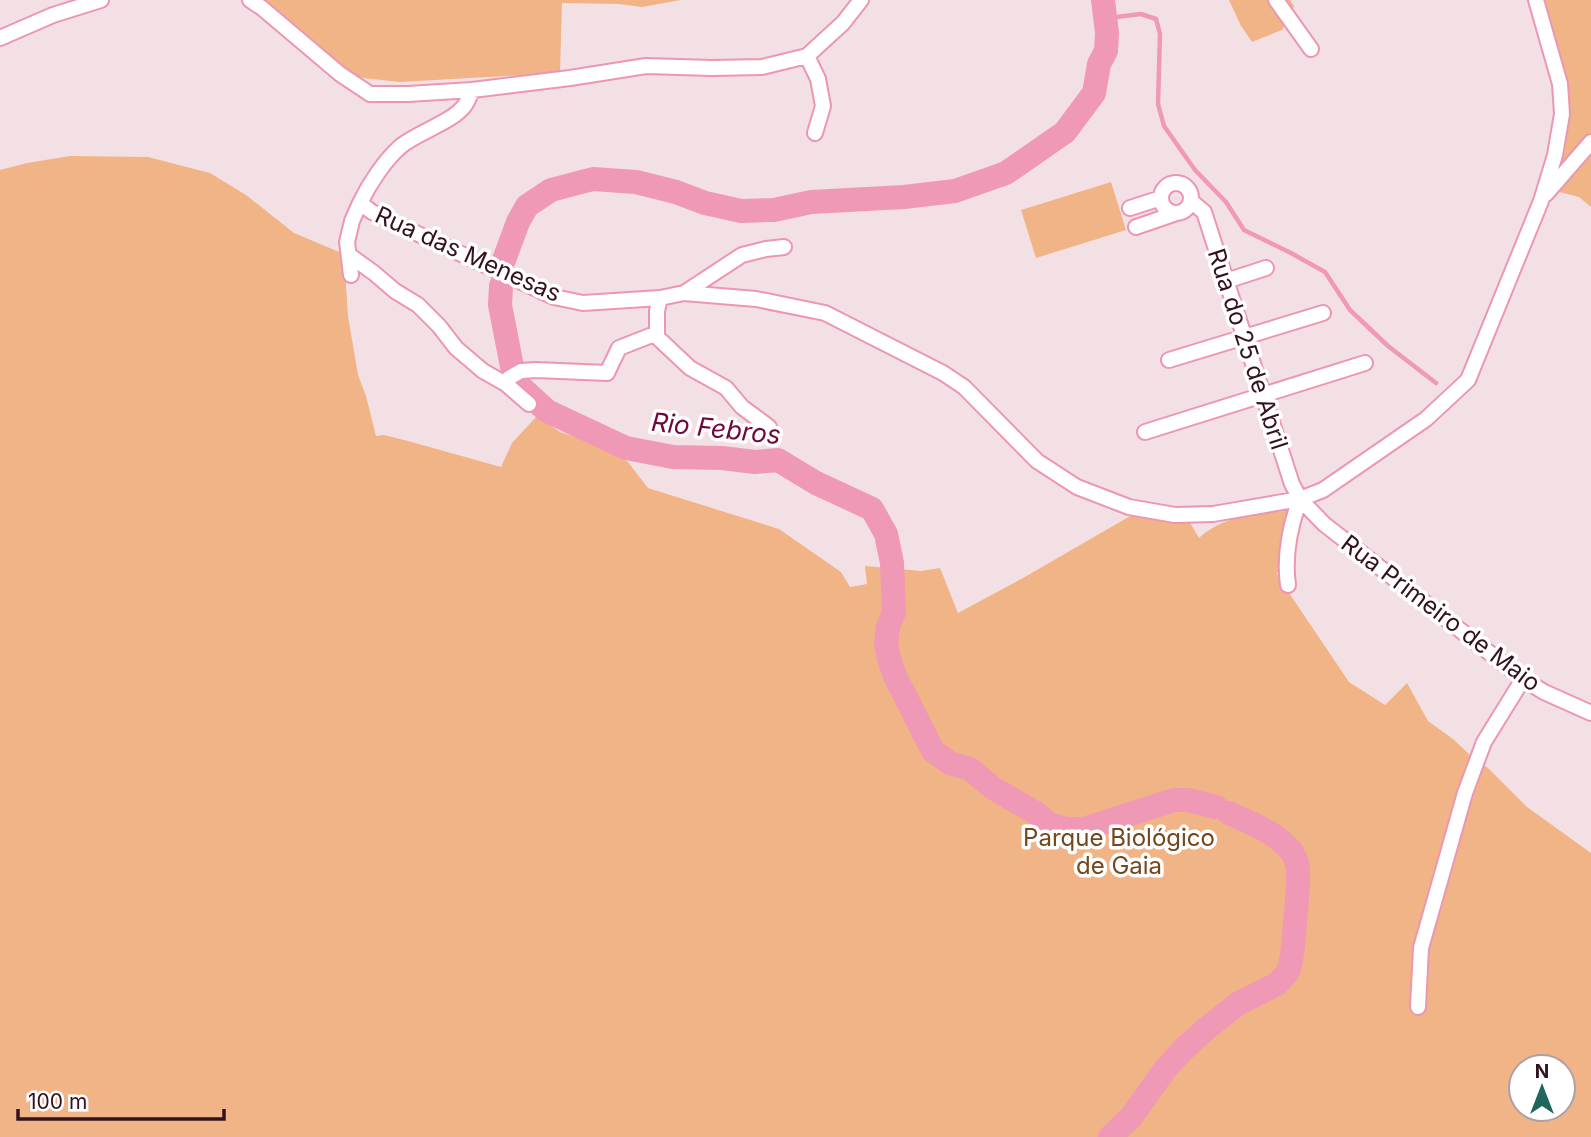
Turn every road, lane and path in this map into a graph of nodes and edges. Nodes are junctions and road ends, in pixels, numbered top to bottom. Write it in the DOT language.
graph roads {
  1 [pos="101,0"];
  2 [pos="250,0"];
  3 [pos="861,0"];
  4 [pos="1276,0"];
  5 [pos="1536,0"];
  6 [pos="0,38"];
  7 [pos="1311,49"];
  8 [pos="807,56"];
  9 [pos="472,90"];
  10 [pos="816,133"];
  11 [pos="1591,142"];
  12 [pos="1161,198"];
  13 [pos="1541,201"];
  14 [pos="1192,202"];
  15 [pos="360,204"];
  16 [pos="1130,208"];
  17 [pos="1174,214"];
  18 [pos="1136,227"];
  19 [pos="784,247"];
  20 [pos="349,255"];
  21 [pos="1266,268"];
  22 [pos="351,275"];
  23 [pos="1226,281"];
  24 [pos="684,293"];
  25 [pos="660,298"];
  26 [pos="1322,313"];
  27 [pos="657,333"];
  28 [pos="1243,337"];
  29 [pos="1169,360"];
  30 [pos="1365,363"];
  31 [pos="512,378"];
  32 [pos="1262,396"];
  33 [pos="529,404"];
  34 [pos="769,427"];
  35 [pos="1145,432"];
  36 [pos="1300,499"];
  37 [pos="1289,584"];
  38 [pos="1524,679"];
  39 [pos="1591,713"];
  40 [pos="1418,1007"];
  1 -- 6 [label="street"];
  2 -- 9 [label="street"];
  3 -- 8 [label="street"];
  4 -- 7 [label="street"];
  5 -- 13 [label="street"];
  8 -- 9 [label="street"];
  8 -- 10 [label="street"];
  9 -- 15 [label="street, Rua das Menesas"];
  11 -- 13 [label="street"];
  12 -- 14 [label="street, Rua do 25 de Abril"];
  12 -- 16 [label="street, Rua do 25 de Abril"];
  12 -- 17 [label="street"];
  13 -- 36 [label="street"];
  14 -- 17 [label="street"];
  14 -- 23 [label="street, Rua do 25 de Abril"];
  15 -- 20 [label="street"];
  15 -- 25 [label="street, Rua das Menesas"];
  17 -- 18 [label="street"];
  19 -- 24 [label="street"];
  20 -- 22 [label="street"];
  20 -- 31 [label="street"];
  21 -- 23 [label="street"];
  23 -- 28 [label="street, Rua do 25 de Abril"];
  24 -- 25 [label="street, Rua das Menesas"];
  24 -- 36 [label="street"];
  25 -- 27 [label="street"];
  26 -- 28 [label="street"];
  27 -- 31 [label="street"];
  27 -- 34 [label="street"];
  28 -- 29 [label="street"];
  28 -- 32 [label="street, Rua do 25 de Abril"];
  30 -- 32 [label="street"];
  31 -- 33 [label="street"];
  32 -- 35 [label="street"];
  32 -- 36 [label="street, Rua do 25 de Abril"];
  36 -- 37 [label="street"];
  36 -- 38 [label="street, Rua Primeiro de Maio"];
  38 -- 39 [label="street, Rua Primeiro de Maio"];
  38 -- 40 [label="street"];
}
